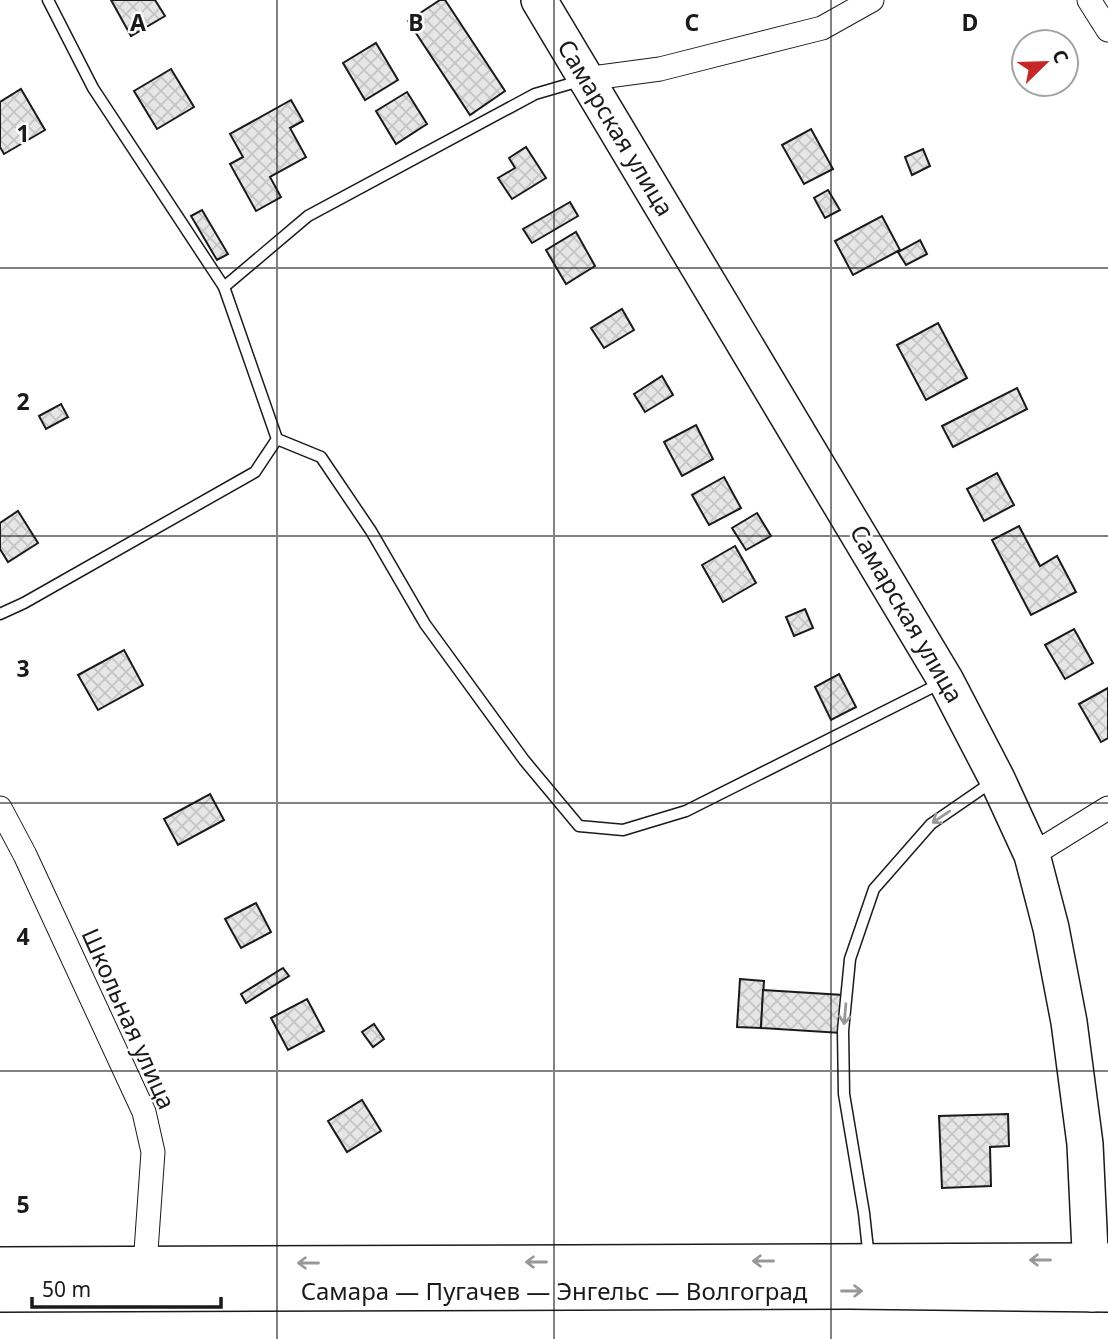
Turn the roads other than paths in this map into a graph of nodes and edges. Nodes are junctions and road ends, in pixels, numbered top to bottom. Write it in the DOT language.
graph roads {
  1 [pos="48,0"];
  2 [pos="539,0"];
  3 [pos="872,0"];
  4 [pos="1089,0"];
  5 [pos="1108,30"];
  6 [pos="585,79"];
  7 [pos="224,287"];
  8 [pos="277,439"];
  9 [pos="0,614"];
  10 [pos="946,681"];
  11 [pos="997,779"];
  12 [pos="0,808"];
  13 [pos="1108,808"];
  14 [pos="1032,855"];
  15 [pos="869,1260"];
  16 [pos="0,1265"];
  17 [pos="145,1265"];
  18 [pos="1100,1277"];
  19 [pos="0,1294"];
  1 -- 7 [label="lane"];
  2 -- 6 [label="main road, Самарская улица"];
  3 -- 6 [label="street"];
  4 -- 5 [label="street"];
  6 -- 7 [label="lane"];
  6 -- 10 [label="main road, Самарская улица"];
  7 -- 8 [label="lane"];
  8 -- 9 [label="lane"];
  8 -- 10 [label="lane"];
  10 -- 11 [label="main road, Самарская улица"];
  11 -- 14 [label="main road, Самарская улица"];
  11 -- 15 [label="lane, one-way"];
  12 -- 17 [label="street, Школьная улица"];
  13 -- 14 [label="street"];
  14 -- 18 [label="main road, Самарская улица"];
  15 -- 17 [label="main road, Самара — Пугачев — Энгельс — Волгоград, one-way"];
  18 -- 15 [label="main road, Самара — Пугачев — Энгельс — Волгоград, one-way"];
  16 -- 17 [label="main road, Самара — Пугачев — Энгельс — Волгоград"];
  19 -- 18 [label="main road, Самара — Пугачев — Энгельс — Волгоград, one-way"];
}
